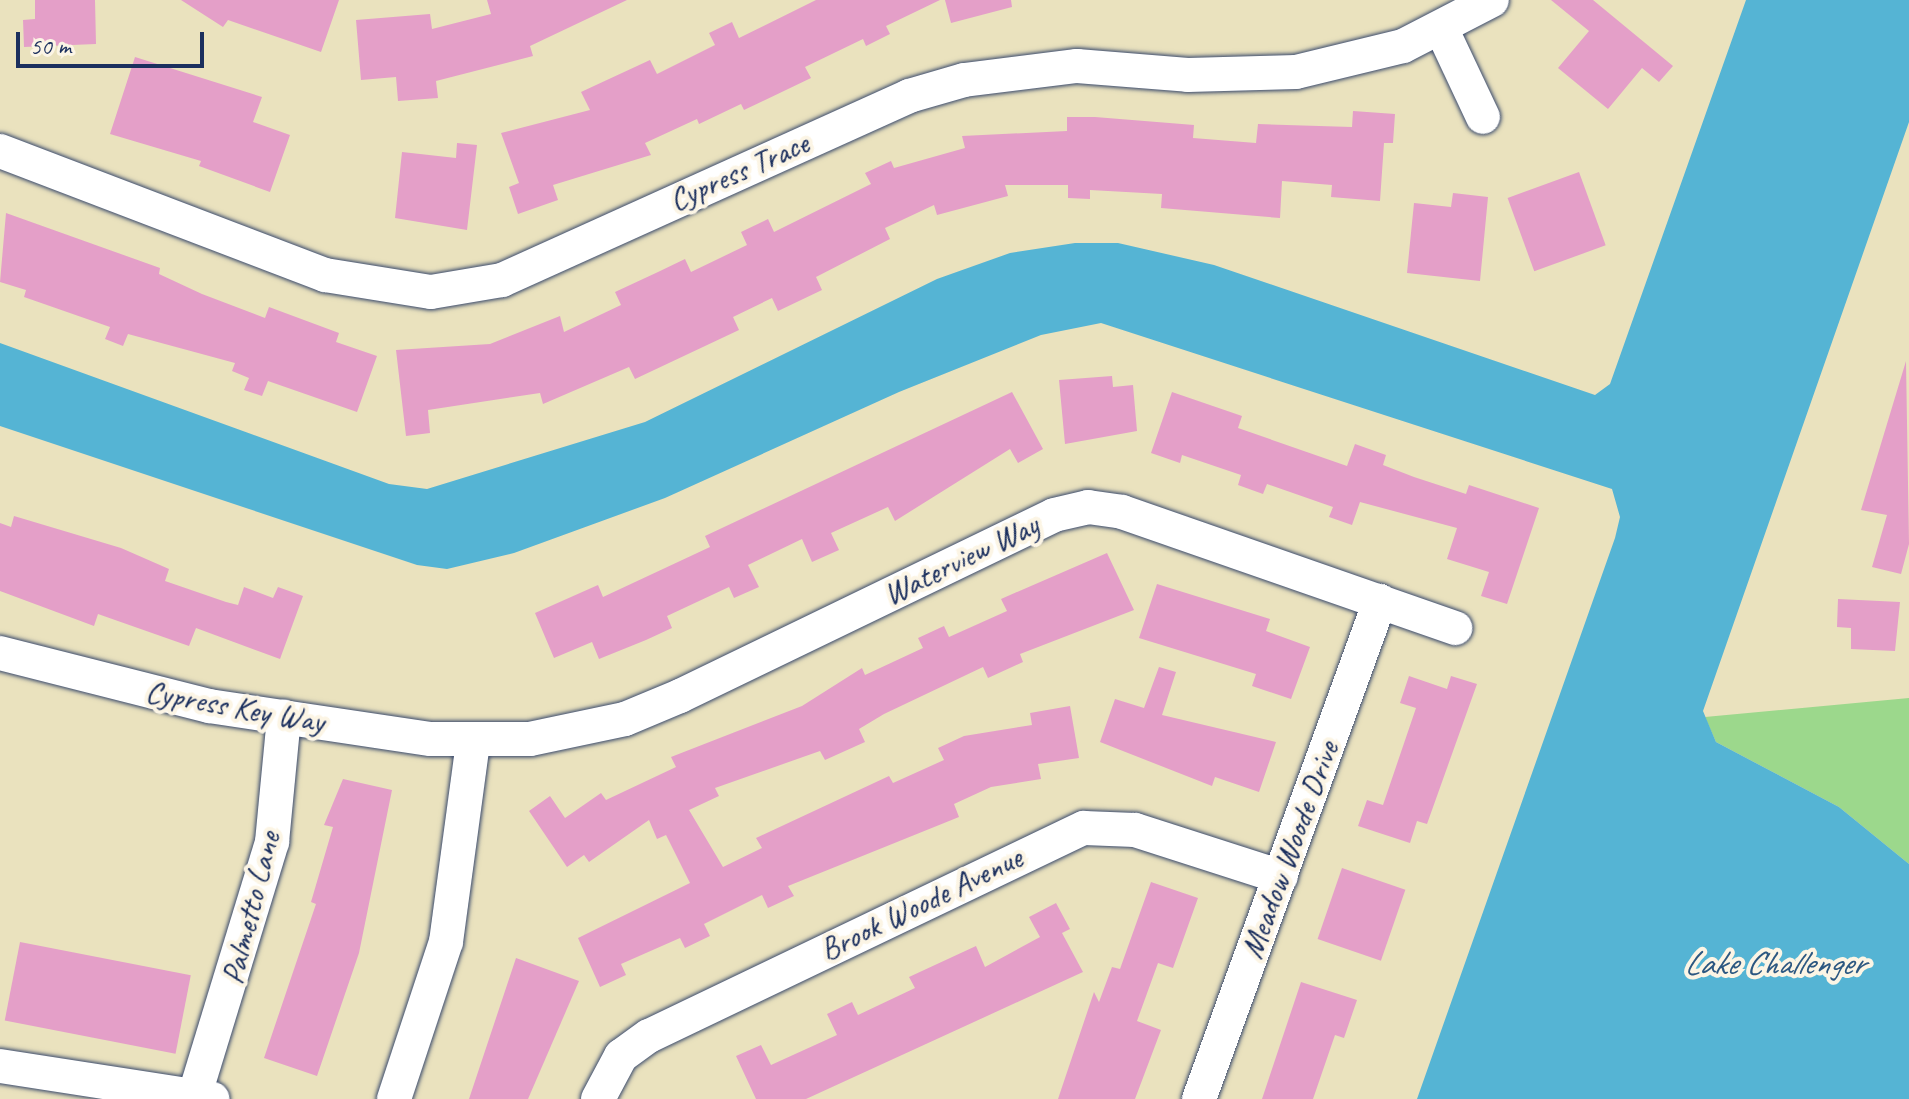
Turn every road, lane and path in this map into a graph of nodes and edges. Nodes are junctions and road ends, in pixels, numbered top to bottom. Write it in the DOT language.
graph roads {
  1 [pos="1492,0"];
  2 [pos="1442,30"];
  3 [pos="1483,117"];
  4 [pos="0,151"];
  5 [pos="1380,601"];
  6 [pos="1455,628"];
  7 [pos="0,653"];
  8 [pos="284,717"];
  9 [pos="473,741"];
  10 [pos="1281,877"];
  11 [pos="0,1066"];
  12 [pos="204,1096"];
  13 [pos="394,1099"];
  14 [pos="598,1099"];
  15 [pos="1199,1099"];
  1 -- 2 [label="street, Cypress Trace"];
  2 -- 3 [label="street"];
  2 -- 4 [label="street, Cypress Trace"];
  5 -- 6 [label="street, Waterview Way"];
  5 -- 9 [label="street, Waterview Way"];
  5 -- 10 [label="street, Meadow Woode Drive"];
  7 -- 8 [label="street, Cypress Key Way"];
  8 -- 9 [label="street, Cypress Key Way"];
  8 -- 12 [label="street, Palmetto Lane"];
  9 -- 13 [label="street"];
  10 -- 14 [label="street, Brook Woode Avenue"];
  10 -- 15 [label="street, Meadow Woode Drive"];
  11 -- 12 [label="street"];
}
